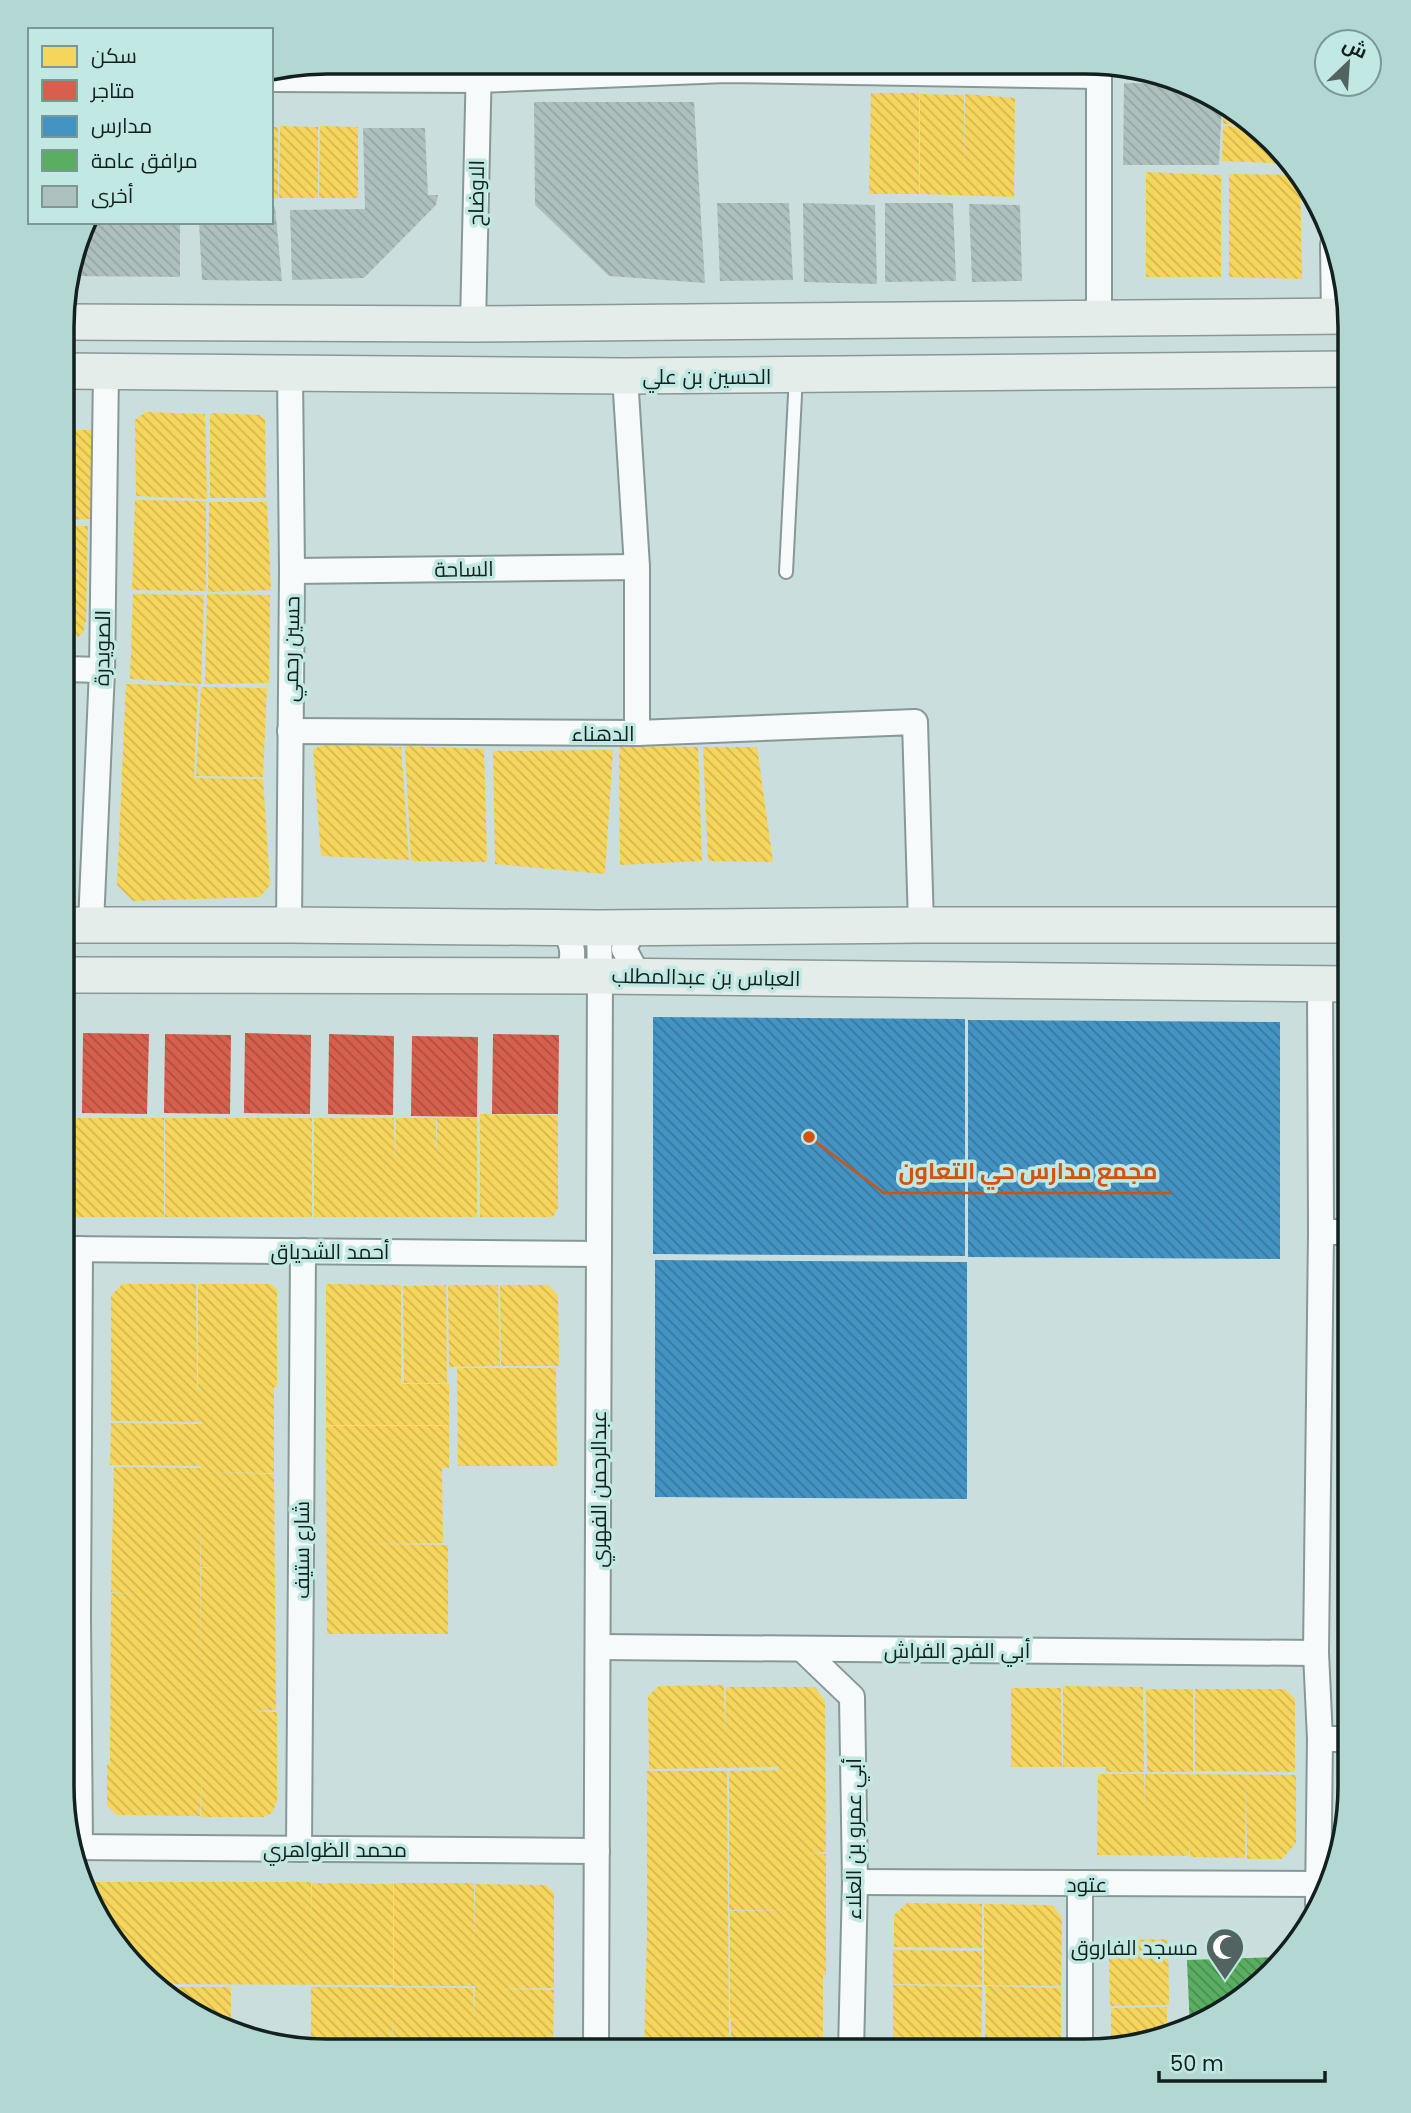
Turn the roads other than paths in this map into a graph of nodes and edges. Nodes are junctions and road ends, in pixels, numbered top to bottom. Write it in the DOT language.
graph roads {
  1 [pos="401,74"];
  2 [pos="479,74"];
  3 [pos="1099,74"];
  4 [pos="273,79"];
  5 [pos="1337,316"];
  6 [pos="1099,318"];
  7 [pos="74,322"];
  8 [pos="473,324"];
  9 [pos="1338,369"];
  10 [pos="74,371"];
  11 [pos="106,371"];
  12 [pos="290,373"];
  13 [pos="796,375"];
  14 [pos="625,376"];
  15 [pos="637,567"];
  16 [pos="292,570"];
  17 [pos="786,572"];
  18 [pos="74,669"];
  19 [pos="102,670"];
  20 [pos="290,731"];
  21 [pos="637,733"];
  22 [pos="77,925"];
  23 [pos="289,925"];
  24 [pos="921,925"];
  25 [pos="1338,925"];
  26 [pos="563,928"];
  27 [pos="599,928"];
  28 [pos="641,928"];
  29 [pos="74,975"];
  30 [pos="584,976"];
  31 [pos="639,977"];
  32 [pos="1335,984"];
  33 [pos="1321,1232"];
  34 [pos="1338,1232"];
  35 [pos="74,1249"];
  36 [pos="303,1251"];
  37 [pos="599,1254"];
  38 [pos="598,1647"];
  39 [pos="802,1649"];
  40 [pos="1316,1653"];
  41 [pos="1320,1739"];
  42 [pos="1338,1739"];
  43 [pos="74,1748"];
  44 [pos="76,1822"];
  45 [pos="81,1847"];
  46 [pos="299,1849"];
  47 [pos="597,1851"];
  48 [pos="855,1882"];
  49 [pos="1318,1883"];
  50 [pos="1080,1884"];
  51 [pos="1313,1894"];
  52 [pos="596,2039"];
  53 [pos="851,2039"];
  54 [pos="1080,2039"];
  1 -- 4 [label="street"];
  2 -- 8 [label="street, الاوضاح"];
  3 -- 6 [label="street"];
  5 -- 6 [label="street"];
  6 -- 8 [label="street"];
  7 -- 8 [label="street"];
  9 -- 13 [label="street, الحسين بن علي"];
  10 -- 11 [label="street, الحسين بن علي"];
  11 -- 12 [label="street, الحسين بن علي"];
  11 -- 19 [label="street, الصويدرة"];
  12 -- 14 [label="street, الحسين بن علي"];
  12 -- 16 [label="street, حسين رحمي"];
  13 -- 14 [label="street, الحسين بن علي"];
  13 -- 17 [label="lane"];
  14 -- 15 [label="street"];
  15 -- 16 [label="street, الساحة"];
  15 -- 21 [label="street"];
  16 -- 20 [label="street, حسين رحمي"];
  18 -- 19 [label="street"];
  19 -- 22 [label="street, الصويدرة"];
  20 -- 21 [label="street, الدهناء"];
  20 -- 23 [label="street, حسين رحمي"];
  21 -- 24 [label="street, الدهناء"];
  22 -- 23 [label="street"];
  23 -- 26 [label="street"];
  24 -- 25 [label="street"];
  24 -- 28 [label="street"];
  26 -- 27 [label="street"];
  26 -- 30 [label="street"];
  27 -- 28 [label="street"];
  27 -- 30 [label="street, عبدالرحمن الفهري"];
  28 -- 31 [label="street"];
  29 -- 30 [label="street, العباس بن عبدالمطلب"];
  30 -- 31 [label="street, العباس بن عبدالمطلب"];
  30 -- 37 [label="street, عبدالرحمن الفهري"];
  31 -- 32 [label="street, العباس بن عبدالمطلب"];
  32 -- 33 [label="street"];
  33 -- 34 [label="street"];
  33 -- 40 [label="street"];
  35 -- 36 [label="street, أحمد الشدياق"];
  36 -- 37 [label="street, أحمد الشدياق"];
  36 -- 46 [label="street, شارع ستيف"];
  37 -- 38 [label="street, عبدالرحمن الفهري"];
  38 -- 39 [label="street, أبي الفرج الفراش"];
  38 -- 47 [label="street, عبدالرحمن الفهري"];
  39 -- 40 [label="street, أبي الفرج الفراش"];
  39 -- 48 [label="street, أبي عمرو بن العلاء"];
  40 -- 41 [label="street"];
  41 -- 42 [label="street"];
  41 -- 49 [label="street"];
  43 -- 44 [label="street"];
  45 -- 46 [label="street, محمد الظواهري"];
  46 -- 47 [label="street, محمد الظواهري"];
  47 -- 52 [label="street, عبدالرحمن الفهري"];
  48 -- 50 [label="street, عتود"];
  48 -- 53 [label="street, أبي عمرو بن العلاء"];
  50 -- 51 [label="street, عتود"];
  50 -- 54 [label="street"];
}
